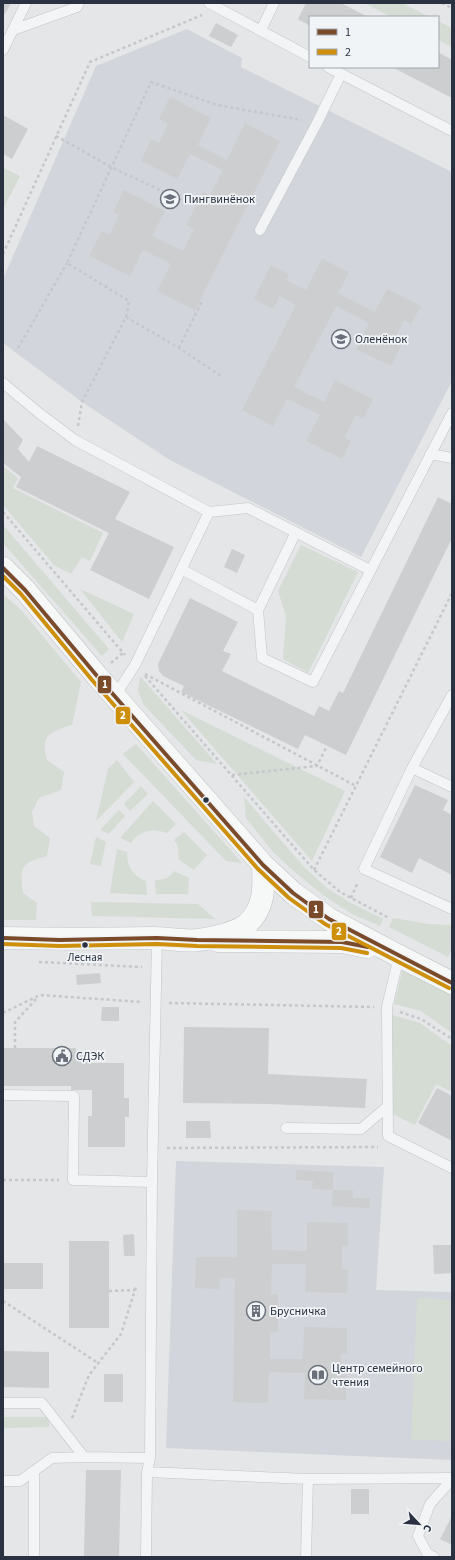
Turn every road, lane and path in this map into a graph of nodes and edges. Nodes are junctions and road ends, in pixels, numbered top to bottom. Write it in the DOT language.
graph roads {
  1 [pos="26,3"];
  2 [pos="79,3"];
  3 [pos="209,3"];
  4 [pos="274,3"];
  5 [pos="442,3"];
  6 [pos="219,8"];
  7 [pos="452,8"];
  8 [pos="13,30"];
  9 [pos="261,30"];
  10 [pos="3,50"];
  11 [pos="309,56"];
  12 [pos="330,68"];
  13 [pos="340,74"];
  14 [pos="317,123"];
  15 [pos="452,131"];
  16 [pos="56,136"];
  17 [pos="111,166"];
  18 [pos="180,200"];
  19 [pos="260,230"];
  20 [pos="3,254"];
  21 [pos="67,263"];
  22 [pos="203,299"];
  23 [pos="126,316"];
  24 [pos="18,348"];
  25 [pos="179,348"];
  26 [pos="221,376"];
  27 [pos="3,382"];
  28 [pos="452,414"];
  29 [pos="75,440"];
  30 [pos="430,454"];
  31 [pos="452,458"];
  32 [pos="3,512"];
  33 [pos="209,512"];
  34 [pos="296,532"];
  35 [pos="3,568"];
  36 [pos="181,569"];
  37 [pos="370,570"];
  38 [pos="3,580"];
  39 [pos="25,590"];
  40 [pos="452,593"];
  41 [pos="258,610"];
  42 [pos="135,665"];
  43 [pos="452,695"];
  44 [pos="115,696"];
  45 [pos="328,746"];
  46 [pos="317,766"];
  47 [pos="412,768"];
  48 [pos="232,775"];
  49 [pos="356,786"];
  50 [pos="452,787"];
  51 [pos="263,865"];
  52 [pos="314,870"];
  53 [pos="452,909"];
  54 [pos="390,918"];
  55 [pos="3,938"];
  56 [pos="156,938"];
  57 [pos="197,940"];
  58 [pos="399,956"];
  59 [pos="39,962"];
  60 [pos="156,968"];
  61 [pos="448,979"];
  62 [pos="40,995"];
  63 [pos="155,1003"];
  64 [pos="387,1007"];
  65 [pos="3,1013"];
  66 [pos="452,1040"];
  67 [pos="15,1048"];
  68 [pos="3,1095"];
  69 [pos="388,1106"];
  70 [pos="286,1128"];
  71 [pos="388,1136"];
  72 [pos="153,1148"];
  73 [pos="452,1168"];
  74 [pos="3,1180"];
  75 [pos="73,1180"];
  76 [pos="152,1182"];
  77 [pos="137,1283"];
  78 [pos="135,1290"];
  79 [pos="109,1291"];
  80 [pos="3,1301"];
  81 [pos="98,1363"];
  82 [pos="3,1403"];
  83 [pos="66,1434"];
  84 [pos="84,1457"];
  85 [pos="150,1458"];
  86 [pos="34,1471"];
  87 [pos="147,1472"];
  88 [pos="452,1478"];
  89 [pos="308,1479"];
  90 [pos="3,1481"];
  91 [pos="34,1557"];
  92 [pos="146,1557"];
  93 [pos="306,1557"];
  94 [pos="434,1557"];
  1 -- 8 [label="lane"];
  2 -- 8 [label="lane"];
  3 -- 6 [label="lane"];
  4 -- 9 [label="lane"];
  5 -- 7 [label="path"];
  6 -- 9 [label="lane"];
  6 -- 16 [label="path"];
  8 -- 10 [label="lane"];
  9 -- 11 [label="lane"];
  12 -- 13 [label="lane"];
  13 -- 14 [label="lane"];
  13 -- 15 [label="lane"];
  14 -- 17 [label="path"];
  14 -- 19 [label="lane"];
  16 -- 17 [label="path"];
  16 -- 20 [label="path"];
  17 -- 18 [label="path"];
  17 -- 21 [label="path"];
  21 -- 23 [label="path"];
  21 -- 24 [label="path"];
  22 -- 25 [label="path"];
  23 -- 25 [label="path"];
  23 -- 29 [label="path"];
  25 -- 26 [label="path"];
  27 -- 29 [label="lane"];
  28 -- 30 [label="lane"];
  29 -- 33 [label="lane"];
  30 -- 31 [label="lane"];
  30 -- 37 [label="lane"];
  32 -- 42 [label="path"];
  33 -- 34 [label="lane"];
  33 -- 36 [label="lane"];
  34 -- 37 [label="lane"];
  34 -- 41 [label="lane"];
  35 -- 39 [label="main road"];
  36 -- 41 [label="lane"];
  36 -- 42 [label="lane"];
  37 -- 41 [label="lane"];
  38 -- 39 [label="main road"];
  39 -- 44 [label="main road"];
  40 -- 49 [label="path"];
  42 -- 44 [label="lane"];
  43 -- 47 [label="lane"];
  44 -- 51 [label="main road"];
  45 -- 46 [label="path"];
  46 -- 48 [label="path"];
  46 -- 48 [label="path"];
  46 -- 49 [label="path"];
  47 -- 50 [label="lane"];
  47 -- 53 [label="lane"];
  48 -- 52 [label="path"];
  49 -- 52 [label="path"];
  51 -- 57 [label="main road"];
  51 -- 58 [label="main road"];
  52 -- 54 [label="path"];
  55 -- 56 [label="main road"];
  56 -- 57 [label="main road"];
  56 -- 60 [label="lane"];
  57 -- 58 [label="main road"];
  58 -- 61 [label="main road"];
  58 -- 64 [label="lane"];
  59 -- 60 [label="path"];
  60 -- 63 [label="lane"];
  62 -- 63 [label="path"];
  62 -- 65 [label="path"];
  62 -- 67 [label="path"];
  63 -- 64 [label="path"];
  63 -- 72 [label="lane"];
  64 -- 66 [label="path"];
  64 -- 69 [label="lane"];
  68 -- 75 [label="lane"];
  69 -- 70 [label="lane"];
  69 -- 71 [label="lane"];
  71 -- 72 [label="path"];
  71 -- 73 [label="lane"];
  72 -- 76 [label="lane"];
  74 -- 75 [label="path"];
  75 -- 76 [label="lane"];
  76 -- 85 [label="lane"];
  77 -- 78 [label="path"];
  78 -- 79 [label="path"];
  78 -- 81 [label="path"];
  80 -- 81 [label="path"];
  81 -- 83 [label="path"];
  82 -- 83 [label="lane"];
  83 -- 84 [label="lane"];
  84 -- 85 [label="lane"];
  84 -- 86 [label="lane"];
  85 -- 87 [label="lane"];
  86 -- 90 [label="lane"];
  86 -- 91 [label="lane"];
  87 -- 89 [label="lane"];
  87 -- 92 [label="lane"];
  88 -- 89 [label="lane"];
  88 -- 94 [label="lane"];
  89 -- 93 [label="lane"];
}
